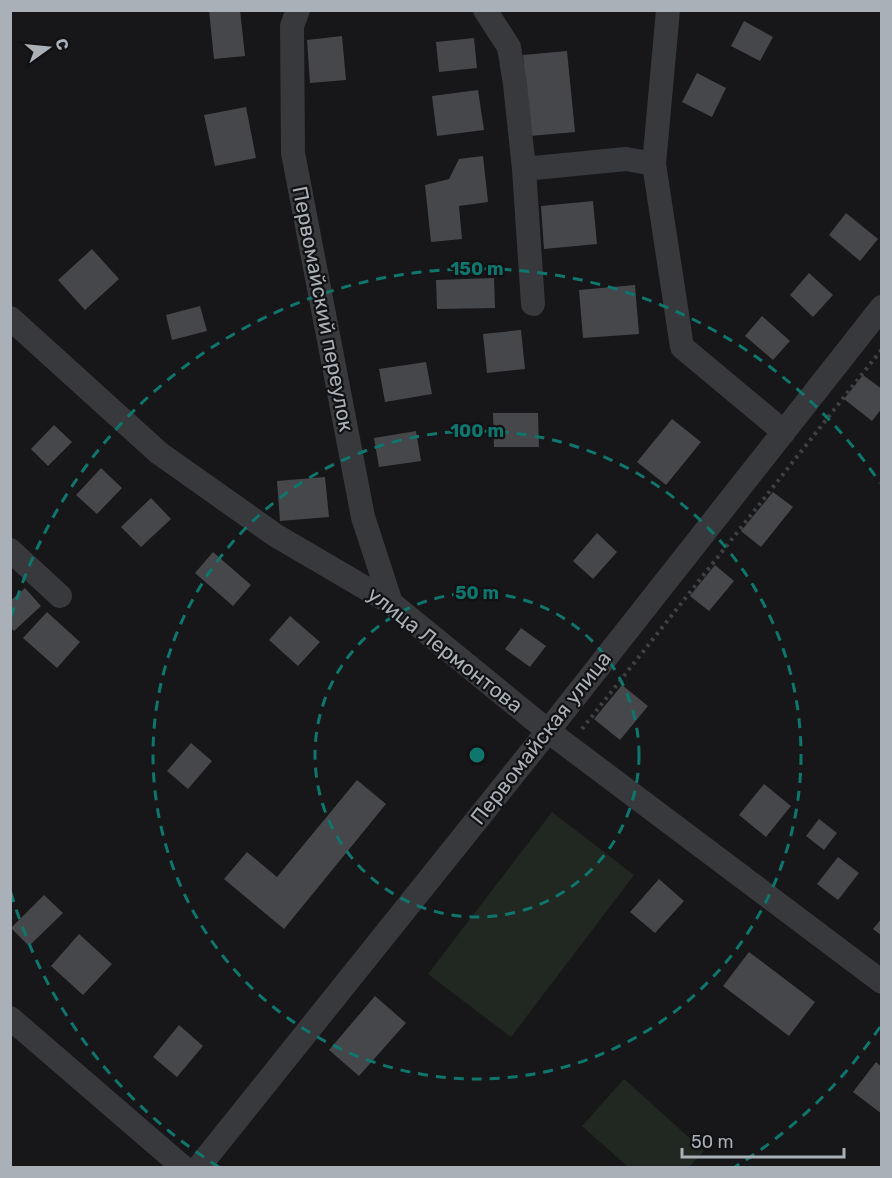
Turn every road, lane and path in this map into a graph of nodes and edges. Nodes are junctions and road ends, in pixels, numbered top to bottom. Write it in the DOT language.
graph roads {
  1 [pos="298,10"];
  2 [pos="485,10"];
  3 [pos="668,10"];
  4 [pos="654,164"];
  5 [pos="524,169"];
  6 [pos="533,304"];
  7 [pos="882,308"];
  8 [pos="10,318"];
  9 [pos="882,350"];
  10 [pos="784,432"];
  11 [pos="10,550"];
  12 [pos="60,596"];
  13 [pos="391,603"];
  14 [pos="548,731"];
  15 [pos="569,746"];
  16 [pos="882,982"];
  17 [pos="10,1017"];
  18 [pos="184,1167"];
  19 [pos="198,1167"];
  1 -- 13 [label="street, Первомайский переулок"];
  2 -- 5 [label="street"];
  3 -- 4 [label="street"];
  4 -- 5 [label="street"];
  4 -- 10 [label="street"];
  5 -- 6 [label="street"];
  7 -- 10 [label="street, Первомайская улица"];
  8 -- 13 [label="street, улица Лермонтова"];
  9 -- 15 [label="path"];
  10 -- 14 [label="street, Первомайская улица"];
  11 -- 12 [label="street"];
  13 -- 14 [label="street, улица Лермонтова"];
  14 -- 15 [label="street, улица Лермонтова"];
  14 -- 19 [label="street, Первомайская улица"];
  15 -- 16 [label="street, улица Лермонтова"];
  17 -- 18 [label="street"];
}
